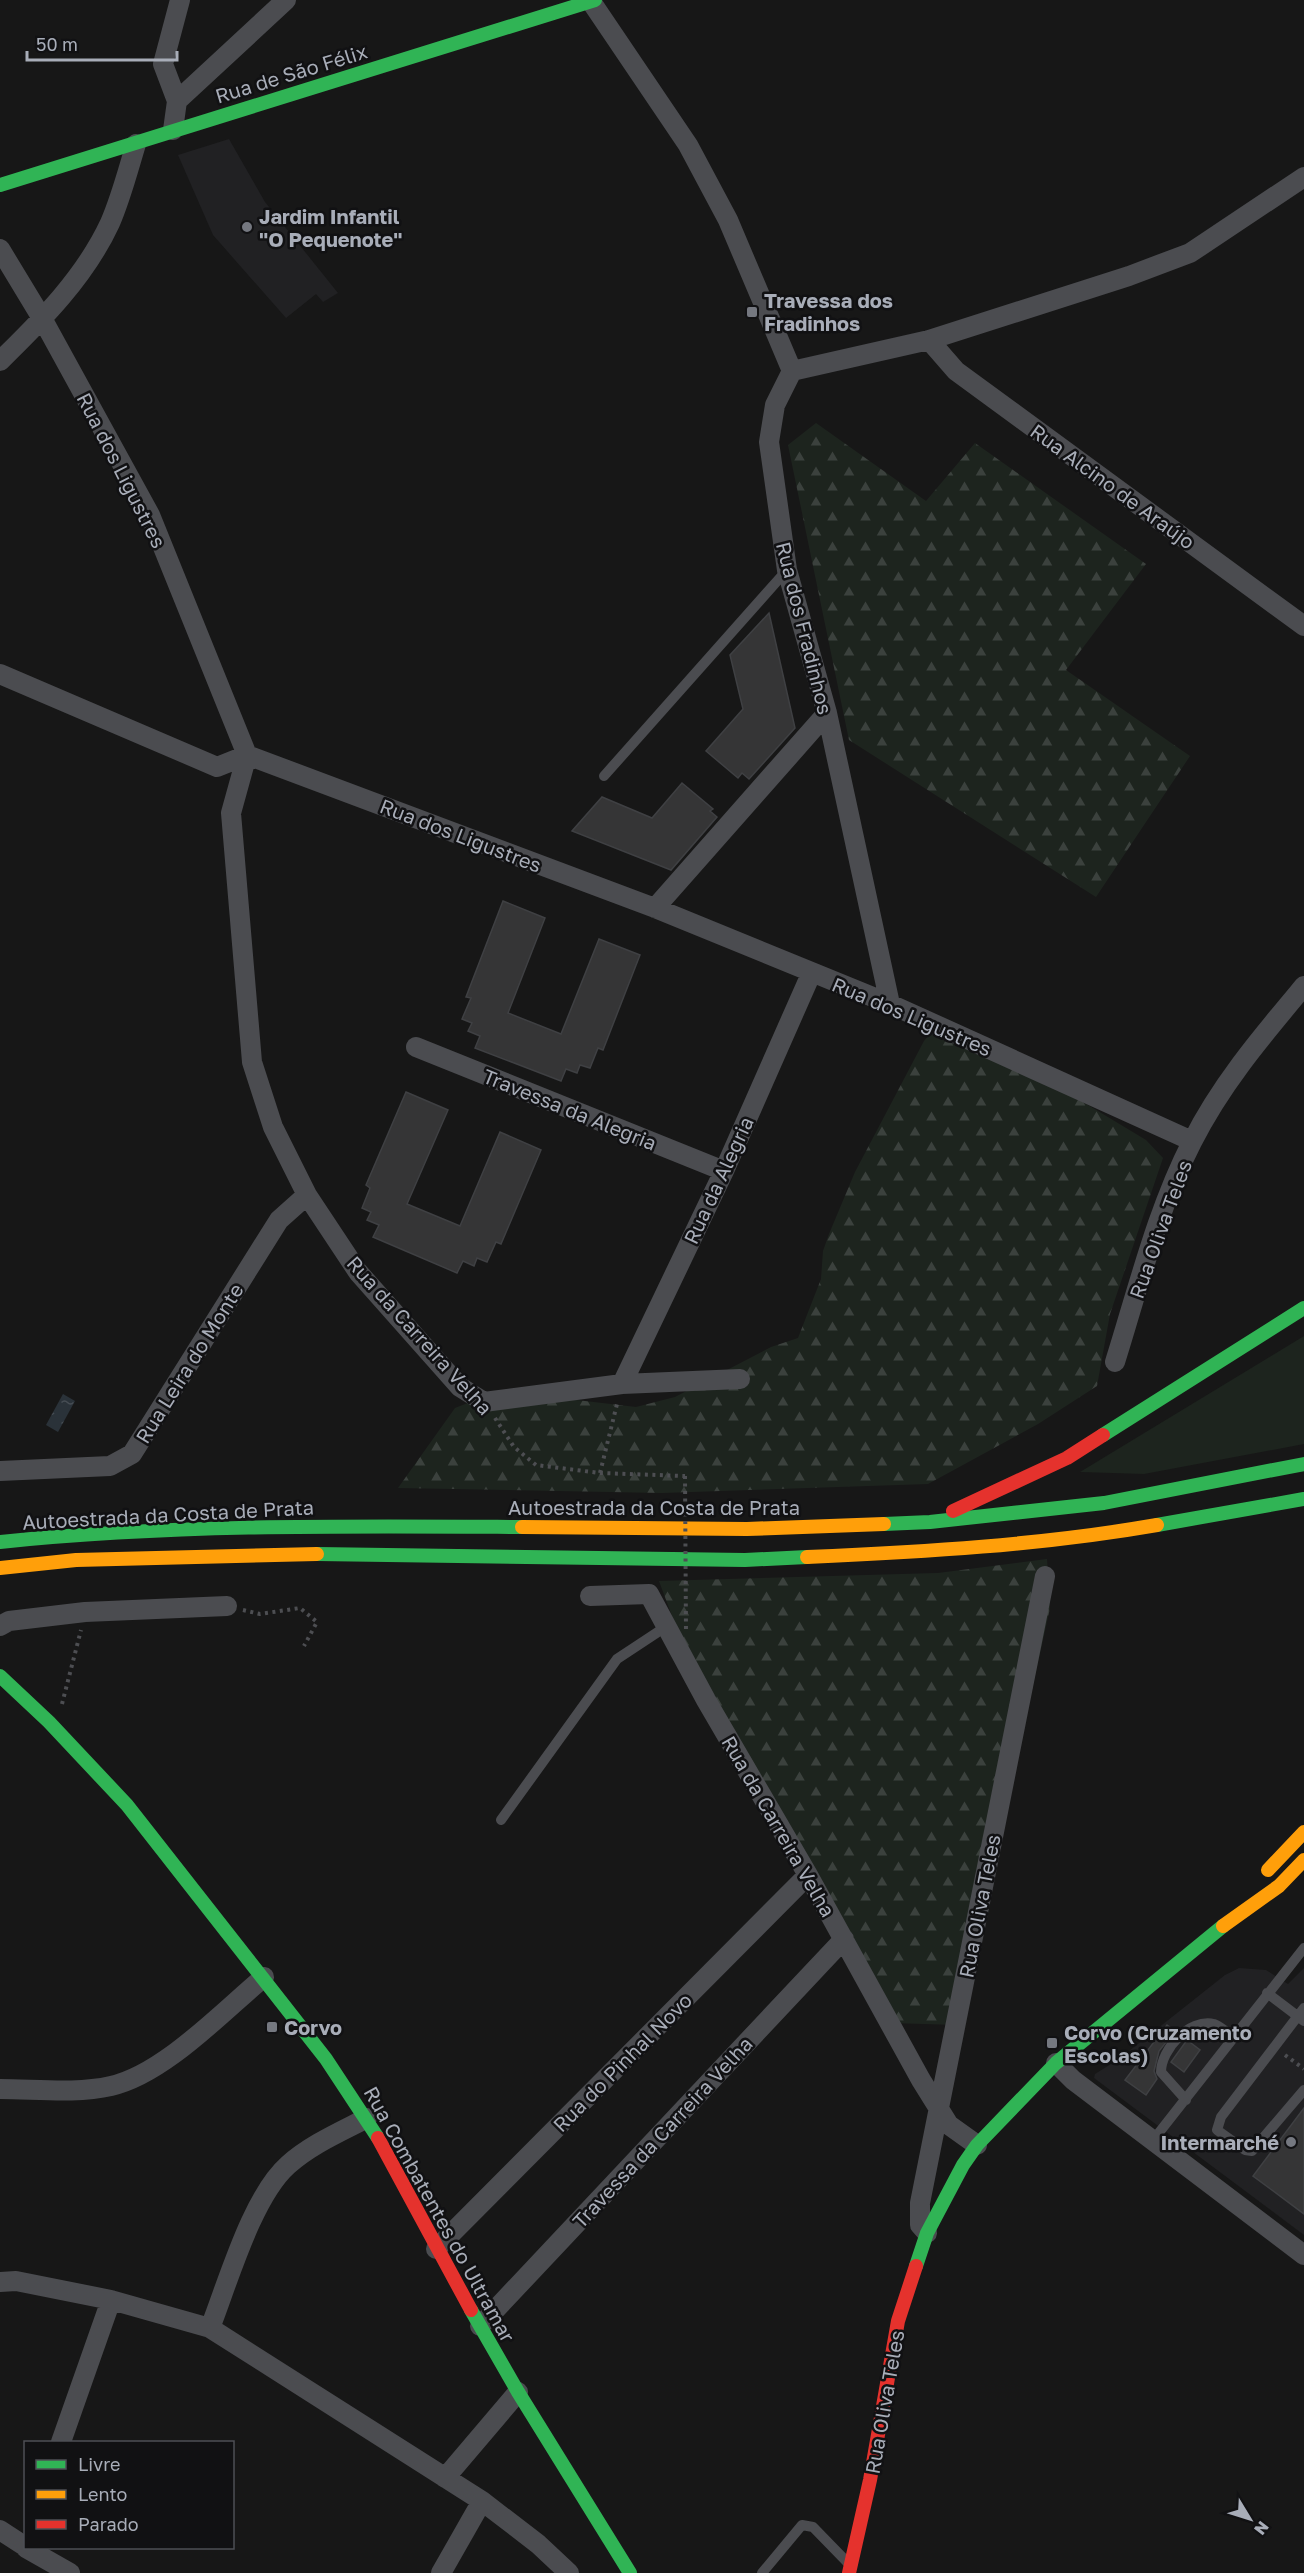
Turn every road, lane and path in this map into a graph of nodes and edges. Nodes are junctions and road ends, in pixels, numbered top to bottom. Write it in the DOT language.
graph roads {
  1 [pos="180,0"];
  2 [pos="286,0"];
  3 [pos="592,0"];
  4 [pos="177,101"];
  5 [pos="173,130"];
  6 [pos="136,144"];
  7 [pos="1304,177"];
  8 [pos="0,185"];
  9 [pos="0,249"];
  10 [pos="43,320"];
  11 [pos="928,340"];
  12 [pos="0,361"];
  13 [pos="792,371"];
  14 [pos="787,570"];
  15 [pos="1304,626"];
  16 [pos="0,674"];
  17 [pos="827,713"];
  18 [pos="248,755"];
  19 [pos="604,776"];
  20 [pos="656,908"];
  21 [pos="811,974"];
  22 [pos="1304,986"];
  23 [pos="890,1004"];
  24 [pos="416,1047"];
  25 [pos="1192,1141"];
  26 [pos="724,1171"];
  27 [pos="308,1195"];
  28 [pos="1304,1308"];
  29 [pos="1115,1362"];
  30 [pos="740,1379"];
  31 [pos="622,1384"];
  32 [pos="483,1402"];
  33 [pos="1304,1464"];
  34 [pos="0,1472"];
  35 [pos="600,1473"];
  36 [pos="1304,1499"];
  37 [pos="930,1522"];
  38 [pos="0,1542"];
  39 [pos="0,1568"];
  40 [pos="1045,1576"];
  41 [pos="590,1596"];
  42 [pos="227,1606"];
  43 [pos="86,1612"];
  44 [pos="0,1626"];
  45 [pos="667,1626"];
  46 [pos="686,1633"];
  47 [pos="304,1646"];
  48 [pos="0,1676"];
  49 [pos="51,1724"];
  50 [pos="501,1820"];
  51 [pos="1304,1832"];
  52 [pos="1304,1860"];
  53 [pos="808,1875"];
  54 [pos="844,1938"];
  55 [pos="1201,1942"];
  56 [pos="1304,1948"];
  57 [pos="264,1977"];
  58 [pos="1267,1993"];
  59 [pos="1302,2015"];
  60 [pos="1233,2037"];
  61 [pos="1056,2063"];
  62 [pos="0,2089"];
  63 [pos="1304,2091"];
  64 [pos="1186,2100"];
  65 [pos="940,2110"];
  66 [pos="367,2118"];
  67 [pos="1154,2139"];
  68 [pos="977,2145"];
  69 [pos="927,2233"];
  70 [pos="436,2249"];
  71 [pos="1304,2255"];
  72 [pos="0,2282"];
  73 [pos="111,2300"];
  74 [pos="480,2326"];
  75 [pos="210,2328"];
  76 [pos="518,2392"];
  77 [pos="61,2441"];
  78 [pos="445,2478"];
  79 [pos="482,2501"];
  80 [pos="0,2530"];
  81 [pos="24,2546"];
  82 [pos="29,2549"];
  83 [pos="850,2569"];
  84 [pos="70,2573"];
  85 [pos="441,2573"];
  86 [pos="569,2573"];
  87 [pos="630,2573"];
  88 [pos="762,2573"];
  1 -- 4 [label="street"];
  2 -- 4 [label="street"];
  3 -- 5 [label="main road, Rua de São Félix"];
  3 -- 13 [label="street"];
  4 -- 5 [label="street"];
  5 -- 6 [label="main road, Rua de São Félix"];
  6 -- 8 [label="main road, Rua de São Félix"];
  6 -- 10 [label="street"];
  7 -- 11 [label="street"];
  9 -- 10 [label="street, Rua dos Ligustres"];
  10 -- 12 [label="street"];
  10 -- 18 [label="street, Rua dos Ligustres"];
  11 -- 13 [label="street"];
  11 -- 15 [label="street, Rua Alcino de Araújo"];
  13 -- 14 [label="street, Rua dos Fradinhos"];
  14 -- 17 [label="street, Rua dos Fradinhos"];
  14 -- 19 [label="lane"];
  16 -- 18 [label="street"];
  17 -- 20 [label="street"];
  17 -- 23 [label="street, Rua dos Fradinhos"];
  18 -- 20 [label="street, Rua dos Ligustres"];
  18 -- 27 [label="street, Rua da Carreira Velha"];
  20 -- 21 [label="street, Rua dos Ligustres"];
  21 -- 23 [label="street, Rua dos Ligustres"];
  21 -- 26 [label="street, Rua da Alegria"];
  22 -- 25 [label="street, Rua Oliva Teles"];
  23 -- 25 [label="street, Rua dos Ligustres"];
  24 -- 26 [label="street, Travessa da Alegria"];
  25 -- 29 [label="street, Rua Oliva Teles"];
  26 -- 31 [label="street, Rua da Alegria"];
  27 -- 32 [label="street, Rua da Carreira Velha"];
  27 -- 34 [label="street, Rua Leira do Monte"];
  28 -- 37 [label="main road"];
  30 -- 31 [label="street"];
  31 -- 32 [label="street"];
  31 -- 35 [label="path"];
  32 -- 35 [label="path, Rua da Carreira Velha"];
  33 -- 37 [label="main road, Autoestrada da Costa de Prata"];
  35 -- 46 [label="path, Rua da Carreira Velha, bridge"];
  36 -- 39 [label="main road"];
  37 -- 38 [label="main road, Autoestrada da Costa de Prata"];
  40 -- 65 [label="street, Rua Oliva Teles"];
  41 -- 45 [label="street, Rua da Carreira Velha"];
  42 -- 43 [label="street"];
  42 -- 47 [label="path"];
  43 -- 44 [label="street"];
  43 -- 49 [label="path"];
  45 -- 50 [label="lane"];
  45 -- 53 [label="street, Rua da Carreira Velha"];
  48 -- 49 [label="main road, Rua Combatentes do Ultramar"];
  49 -- 57 [label="main road, Rua Combatentes do Ultramar"];
  51 -- 55 [label="main road, Rua Oliva Teles"];
  52 -- 55 [label="main road, Rua Oliva Teles"];
  53 -- 54 [label="street, Rua da Carreira Velha"];
  53 -- 70 [label="street, Rua do Pinhal Novo"];
  54 -- 65 [label="street, Rua da Carreira Velha"];
  54 -- 74 [label="street, Travessa da Carreira Velha"];
  55 -- 61 [label="main road, Rua Oliva Teles"];
  56 -- 58 [label="lane"];
  57 -- 62 [label="street"];
  57 -- 66 [label="main road, Rua Combatentes do Ultramar"];
  58 -- 59 [label="lane"];
  58 -- 60 [label="lane"];
  59 -- 63 [label="lane"];
  60 -- 64 [label="lane"];
  60 -- 64 [label="lane"];
  61 -- 67 [label="street"];
  61 -- 68 [label="main road, Rua Oliva Teles"];
  64 -- 67 [label="lane"];
  65 -- 68 [label="street, Rua da Carreira Velha"];
  65 -- 69 [label="street, Rua Oliva Teles"];
  66 -- 70 [label="main road, Rua Combatentes do Ultramar"];
  66 -- 75 [label="street"];
  67 -- 71 [label="street"];
  68 -- 69 [label="main road, Rua Oliva Teles"];
  69 -- 83 [label="main road, Rua Oliva Teles"];
  70 -- 74 [label="main road, Rua Combatentes do Ultramar"];
  72 -- 73 [label="street"];
  73 -- 75 [label="street"];
  73 -- 77 [label="street"];
  74 -- 76 [label="main road, Rua Combatentes do Ultramar"];
  75 -- 78 [label="street"];
  76 -- 78 [label="street"];
  76 -- 87 [label="main road, Rua Combatentes do Ultramar"];
  78 -- 79 [label="street"];
  79 -- 85 [label="street"];
  79 -- 86 [label="street"];
  80 -- 81 [label="street"];
  82 -- 84 [label="street"];
  83 -- 88 [label="lane"];
}
